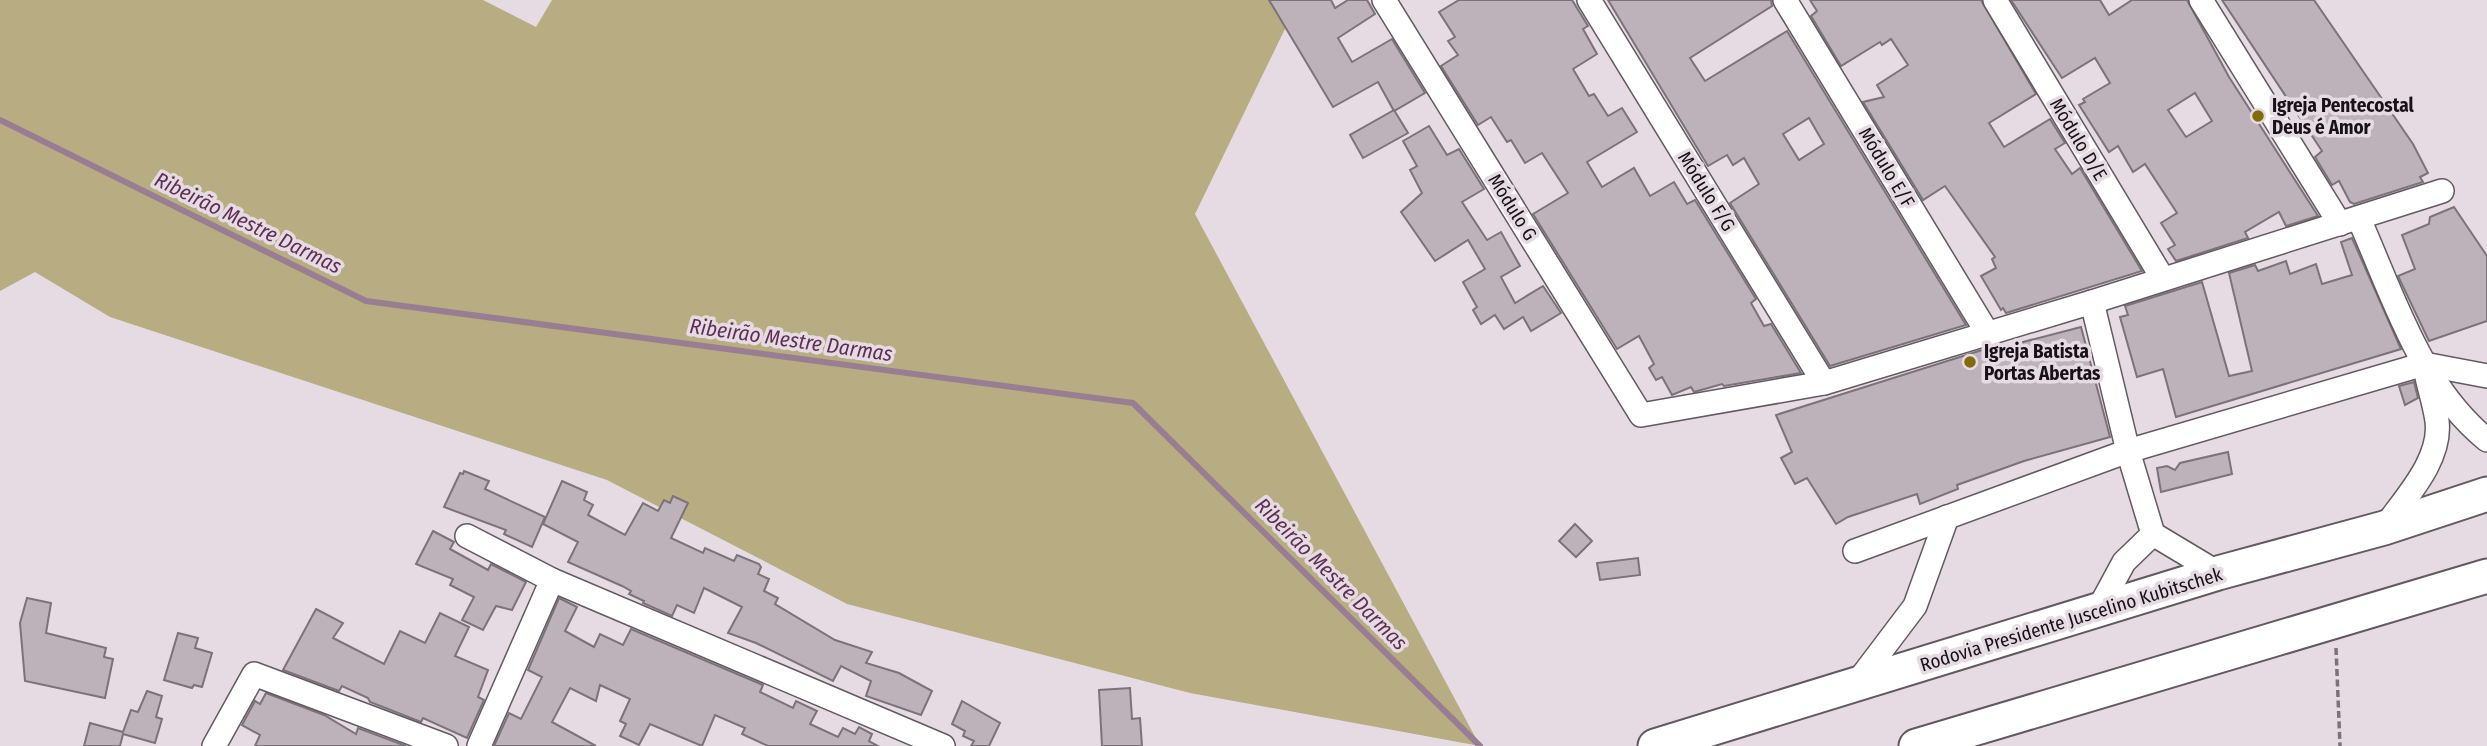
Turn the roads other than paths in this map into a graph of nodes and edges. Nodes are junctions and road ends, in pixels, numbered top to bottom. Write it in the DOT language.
graph roads {
  1 [pos="1384,0"];
  2 [pos="1589,0"];
  3 [pos="1785,0"];
  4 [pos="1995,0"];
  5 [pos="2201,0"];
  6 [pos="2442,191"];
  7 [pos="2349,222"];
  8 [pos="2163,279"];
  9 [pos="2092,302"];
  10 [pos="1988,334"];
  11 [pos="2424,364"];
  12 [pos="2487,376"];
  13 [pos="1824,383"];
  14 [pos="2487,440"];
  15 [pos="2128,451"];
  16 [pos="2487,494"];
  17 [pos="1947,517"];
  18 [pos="2384,528"];
  19 [pos="2153,534"];
  20 [pos="467,536"];
  21 [pos="1855,551"];
  22 [pos="2218,573"];
  23 [pos="2487,576"];
  24 [pos="552,580"];
  25 [pos="2098,610"];
  26 [pos="1856,684"];
  27 [pos="214,746"];
  28 [pos="446,746"];
  29 [pos="479,746"];
  30 [pos="943,746"];
  31 [pos="1655,746"];
  32 [pos="1916,746"];
  1 -- 13 [label="street, Módulo G"];
  2 -- 13 [label="street, Módulo F/G"];
  3 -- 10 [label="street, Módulo E/F"];
  4 -- 8 [label="street, Módulo D/E"];
  5 -- 7 [label="street"];
  6 -- 7 [label="street"];
  7 -- 8 [label="street"];
  7 -- 11 [label="street"];
  8 -- 9 [label="street"];
  9 -- 10 [label="street"];
  9 -- 15 [label="street"];
  10 -- 13 [label="street"];
  11 -- 12 [label="street"];
  11 -- 14 [label="street"];
  11 -- 15 [label="street"];
  11 -- 18 [label="street"];
  15 -- 17 [label="street"];
  15 -- 19 [label="street"];
  16 -- 18 [label="highway, Rodovia Presidente Juscelino Kubitschek"];
  17 -- 21 [label="street"];
  17 -- 26 [label="street"];
  18 -- 22 [label="highway, Rodovia Presidente Juscelino Kubitschek"];
  19 -- 22 [label="street"];
  19 -- 25 [label="street"];
  20 -- 24 [label="street"];
  22 -- 25 [label="highway, Rodovia Presidente Juscelino Kubitschek"];
  23 -- 32 [label="highway"];
  24 -- 29 [label="street"];
  24 -- 30 [label="street"];
  25 -- 26 [label="highway, Rodovia Presidente Juscelino Kubitschek"];
  26 -- 31 [label="highway, Rodovia Presidente Juscelino Kubitschek"];
  27 -- 28 [label="street"];
}
